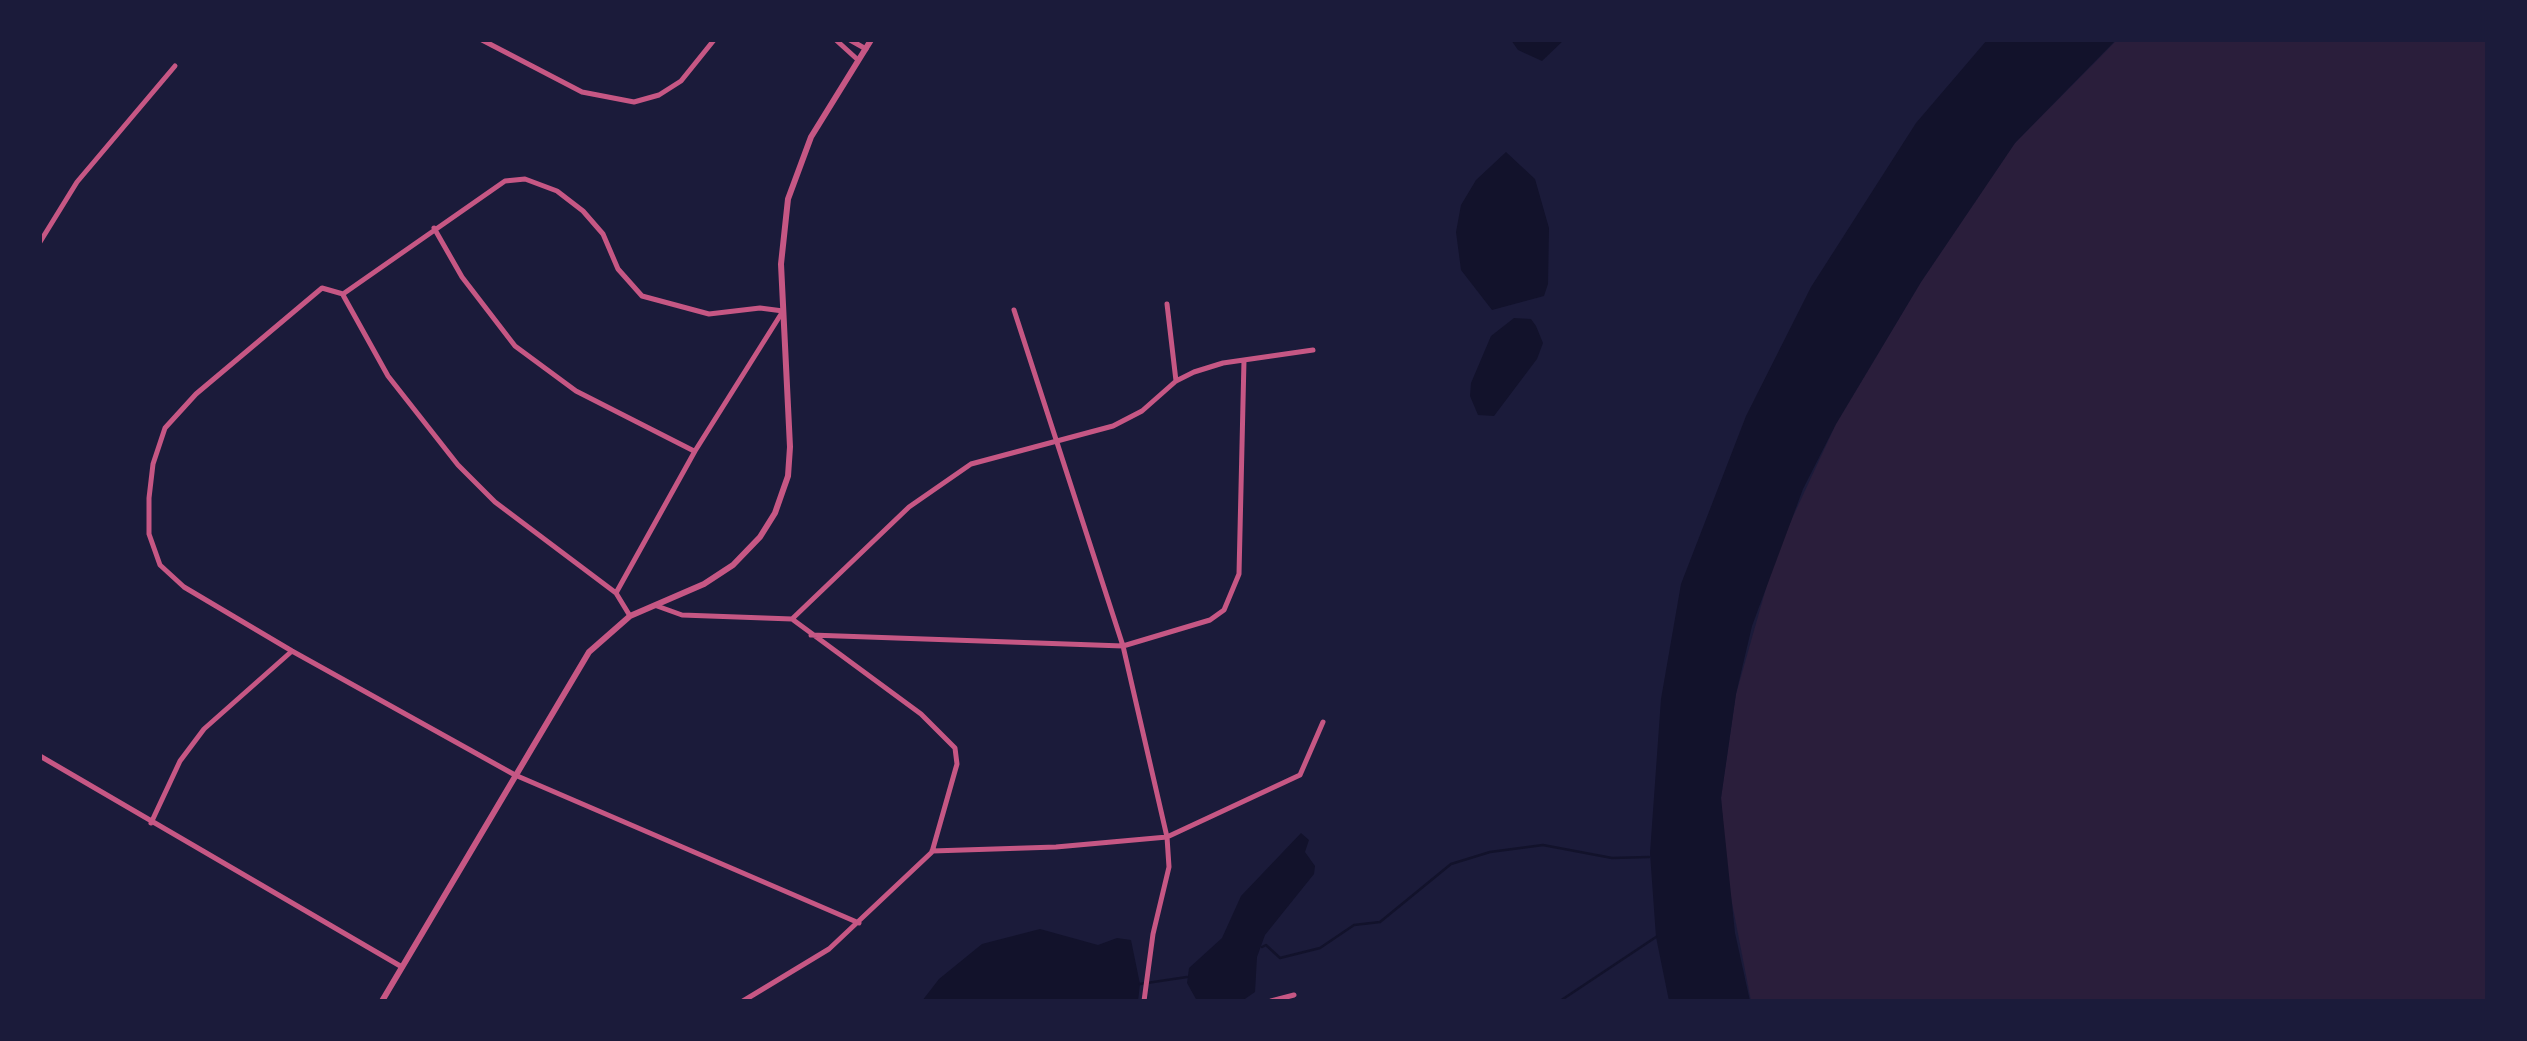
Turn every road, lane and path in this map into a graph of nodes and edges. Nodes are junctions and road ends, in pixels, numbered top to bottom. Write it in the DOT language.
graph roads {
  1 [pos="482,40"];
  2 [pos="714,40"];
  3 [pos="836,40"];
  4 [pos="850,40"];
  5 [pos="871,40"];
  6 [pos="866,49"];
  7 [pos="858,60"];
  8 [pos="175,66"];
  9 [pos="434,228"];
  10 [pos="40,242"];
  11 [pos="342,294"];
  12 [pos="1167,304"];
  13 [pos="1014,310"];
  14 [pos="783,311"];
  15 [pos="1313,350"];
  16 [pos="1244,360"];
  17 [pos="1176,381"];
  18 [pos="1059,442"];
  19 [pos="694,452"];
  20 [pos="616,593"];
  21 [pos="654,604"];
  22 [pos="630,616"];
  23 [pos="792,619"];
  24 [pos="811,635"];
  25 [pos="1123,646"];
  26 [pos="292,652"];
  27 [pos="1322,722"];
  28 [pos="40,756"];
  29 [pos="515,774"];
  30 [pos="150,823"];
  31 [pos="1167,837"];
  32 [pos="932,851"];
  33 [pos="860,923"];
  34 [pos="402,967"];
  35 [pos="1294,995"];
  36 [pos="382,1001"];
  37 [pos="743,1001"];
  38 [pos="1144,1001"];
  39 [pos="1271,1001"];
  1 -- 2 [label="street"];
  3 -- 7 [label="street"];
  4 -- 6 [label="street"];
  5 -- 6 [label="street"];
  6 -- 7 [label="street"];
  7 -- 14 [label="street"];
  8 -- 10 [label="street"];
  9 -- 11 [label="street"];
  9 -- 14 [label="street"];
  9 -- 19 [label="street"];
  11 -- 20 [label="street"];
  11 -- 26 [label="street"];
  12 -- 17 [label="street"];
  13 -- 18 [label="street"];
  14 -- 19 [label="street"];
  14 -- 21 [label="street"];
  15 -- 16 [label="street"];
  16 -- 17 [label="street"];
  16 -- 25 [label="street"];
  17 -- 18 [label="street"];
  18 -- 23 [label="street"];
  18 -- 25 [label="street"];
  19 -- 20 [label="street"];
  20 -- 22 [label="street"];
  21 -- 22 [label="street"];
  21 -- 23 [label="street"];
  22 -- 29 [label="street"];
  23 -- 24 [label="street"];
  24 -- 25 [label="street"];
  24 -- 32 [label="street"];
  25 -- 31 [label="street"];
  26 -- 29 [label="street"];
  26 -- 30 [label="street"];
  27 -- 31 [label="street"];
  28 -- 30 [label="street"];
  29 -- 33 [label="street"];
  29 -- 34 [label="street"];
  30 -- 34 [label="street"];
  31 -- 32 [label="street"];
  31 -- 38 [label="street"];
  32 -- 33 [label="street"];
  33 -- 37 [label="street"];
  34 -- 36 [label="street"];
  35 -- 39 [label="street"];
}
